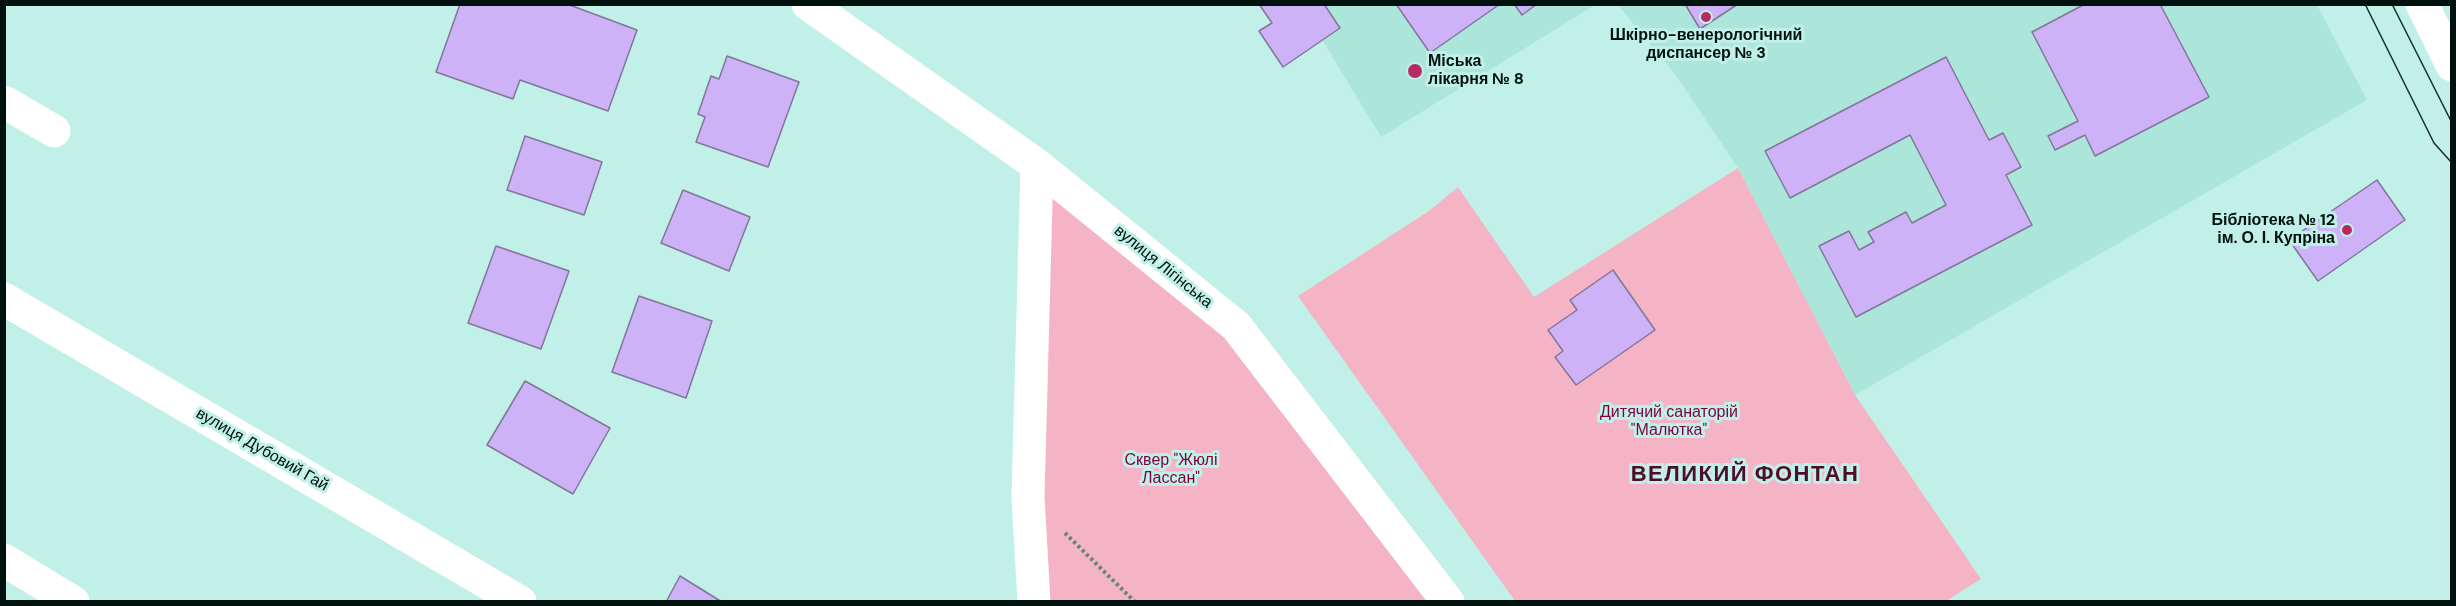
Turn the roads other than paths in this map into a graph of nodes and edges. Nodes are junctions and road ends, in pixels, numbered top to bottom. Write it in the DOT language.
graph roads {
  1 [pos="2422,4"];
  2 [pos="819,7"];
  3 [pos="2451,65"];
  4 [pos="4,102"];
  5 [pos="54,131"];
  6 [pos="1037,165"];
  7 [pos="4,299"];
  8 [pos="4,560"];
  9 [pos="73,602"];
  10 [pos="520,602"];
  11 [pos="1034,602"];
  12 [pos="1448,602"];
  1 -- 3 [label="street"];
  2 -- 6 [label="street, вулиця Лігінська"];
  4 -- 5 [label="street"];
  6 -- 11 [label="street"];
  6 -- 12 [label="street, вулиця Лігінська"];
  7 -- 10 [label="street, вулиця Дубовий Гай"];
  8 -- 9 [label="street"];
}
